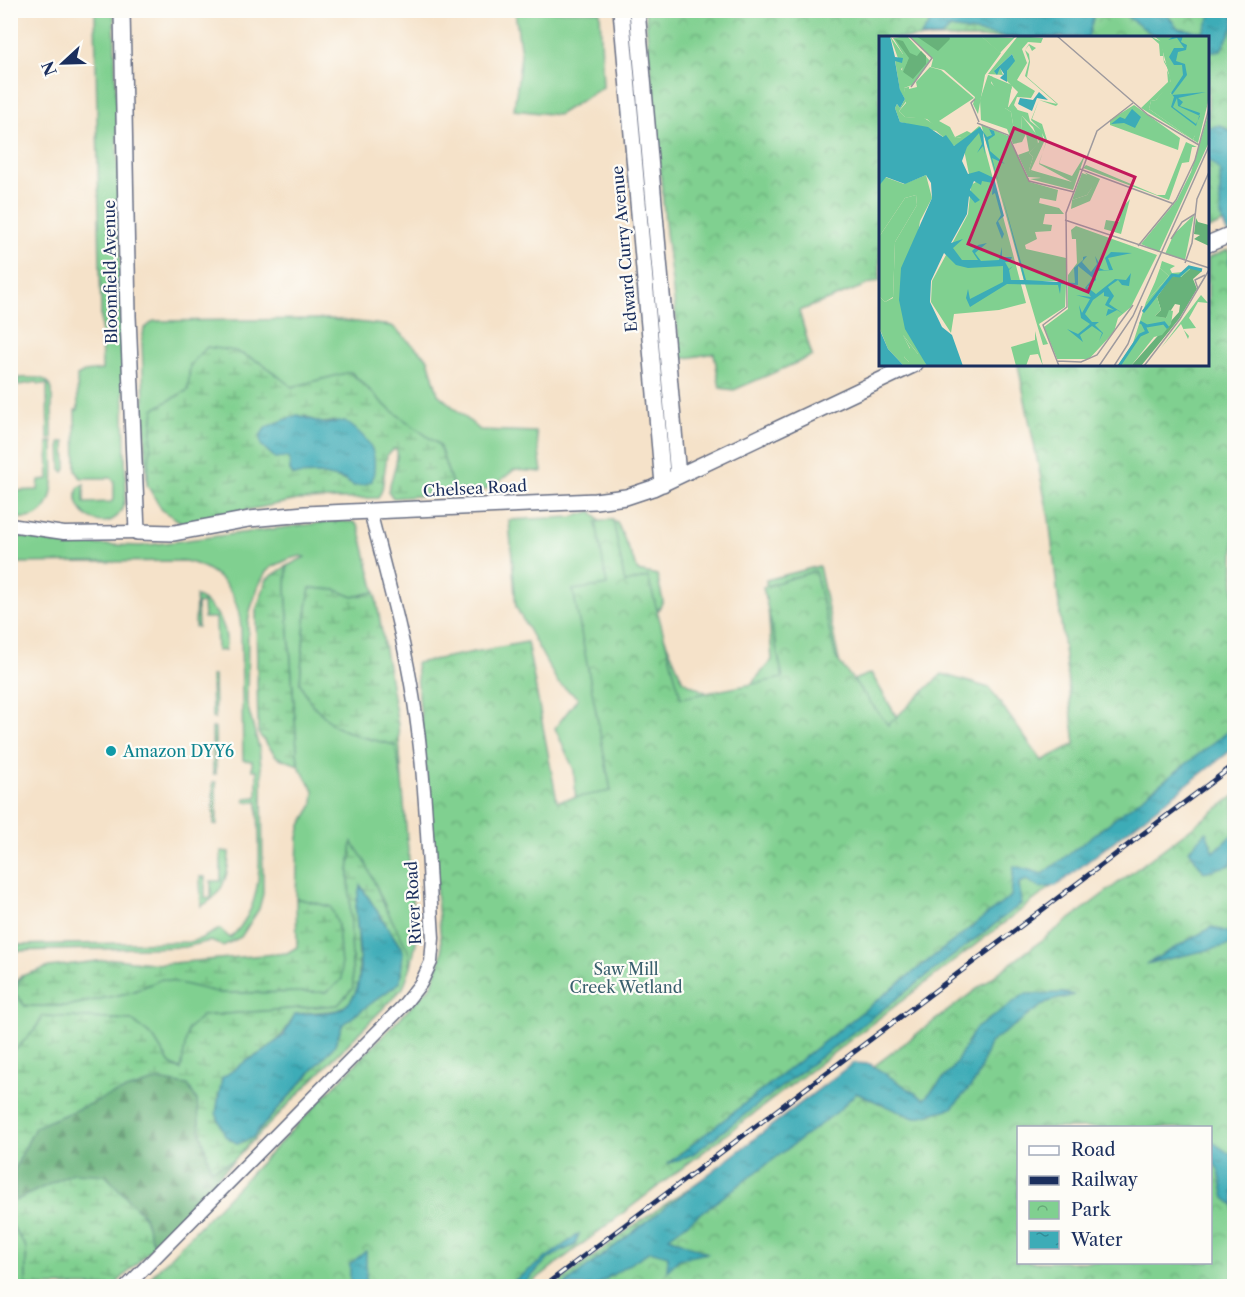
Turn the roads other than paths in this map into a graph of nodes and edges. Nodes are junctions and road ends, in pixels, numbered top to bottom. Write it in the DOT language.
graph roads {
  1 [pos="122,10"];
  2 [pos="621,10"];
  3 [pos="637,10"];
  4 [pos="661,281"];
  5 [pos="645,282"];
  6 [pos="911,366"];
  7 [pos="678,476"];
  8 [pos="663,484"];
  9 [pos="370,511"];
  10 [pos="10,525"];
  11 [pos="138,532"];
  12 [pos="127,1287"];
  1 -- 11 [label="street, Bloomfield Avenue"];
  2 -- 5 [label="street, Edward Curry Avenue"];
  3 -- 4 [label="street, Edward Curry Avenue"];
  4 -- 5 [label="street"];
  4 -- 7 [label="street, Edward Curry Avenue"];
  5 -- 8 [label="street, Edward Curry Avenue"];
  6 -- 7 [label="street, Chelsea Road"];
  7 -- 8 [label="street, Chelsea Road"];
  8 -- 9 [label="street, Chelsea Road"];
  9 -- 11 [label="street, Chelsea Road"];
  9 -- 12 [label="street, River Road"];
  10 -- 11 [label="street, Chelsea Road"];
}
